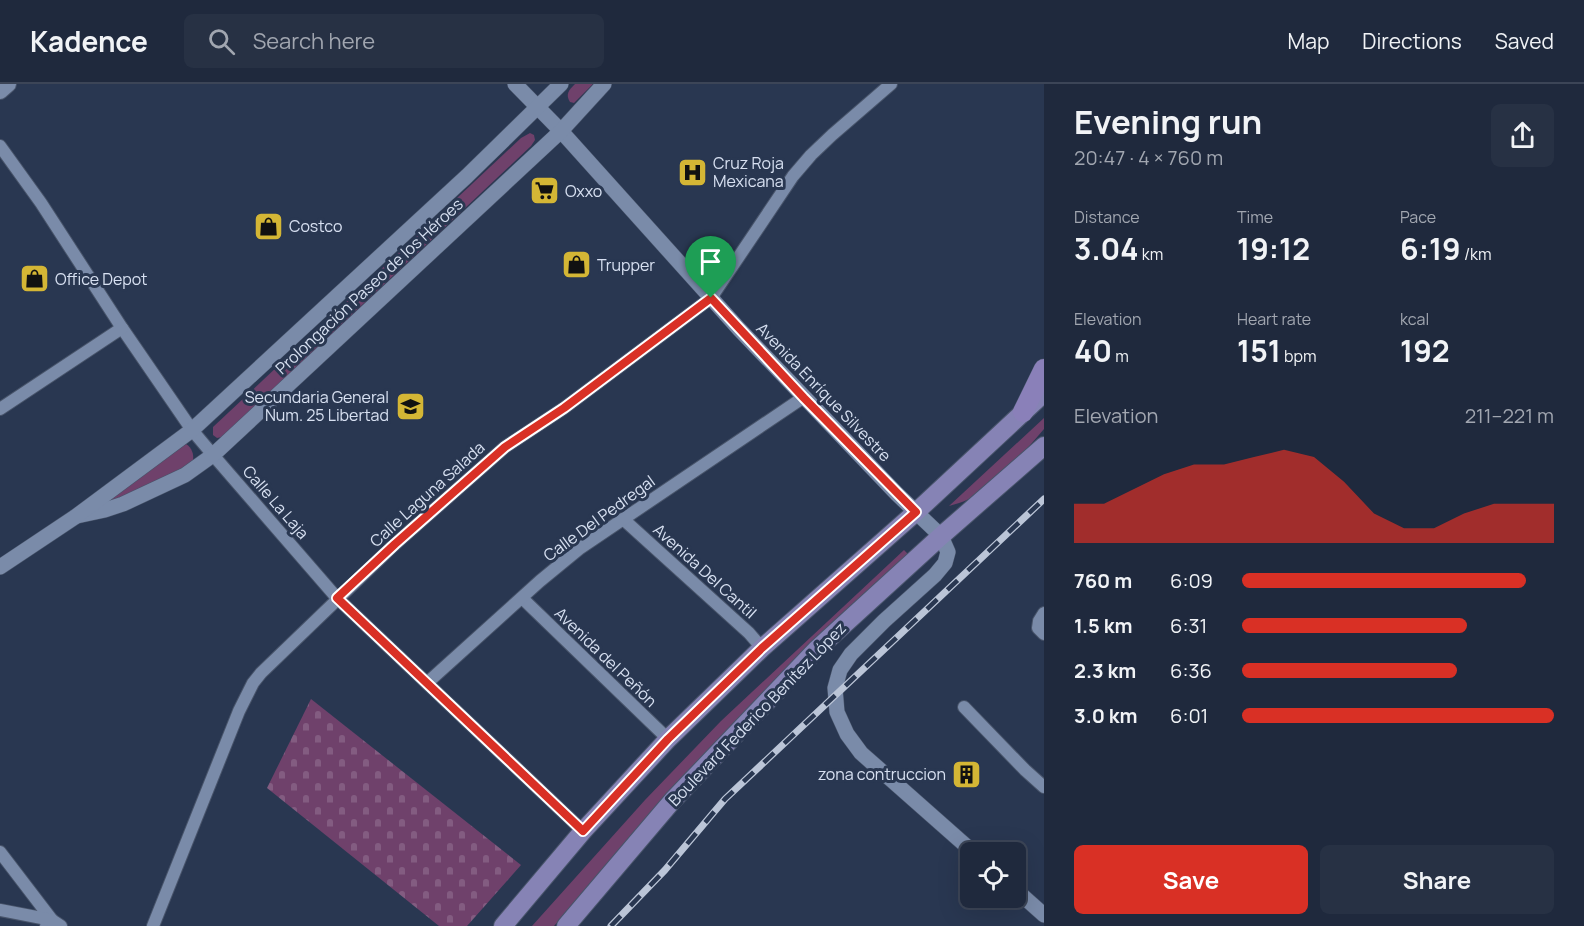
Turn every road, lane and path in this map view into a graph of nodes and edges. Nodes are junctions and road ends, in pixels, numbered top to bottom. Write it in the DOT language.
graph roads {
  1 [pos="8,84"];
  2 [pos="515,84"];
  3 [pos="561,84"];
  4 [pos="604,84"];
  5 [pos="891,84"];
  6 [pos="0,91"];
  7 [pos="538,107"];
  8 [pos="561,131"];
  9 [pos="0,146"];
  10 [pos="711,298"];
  11 [pos="122,328"];
  12 [pos="1044,369"];
  13 [pos="1044,393"];
  14 [pos="804,398"];
  15 [pos="0,409"];
  16 [pos="1023,412"];
  17 [pos="192,430"];
  18 [pos="1044,446"];
  19 [pos="213,456"];
  20 [pos="916,512"];
  21 [pos="75,517"];
  22 [pos="623,519"];
  23 [pos="940,536"];
  24 [pos="0,567"];
  25 [pos="337,598"];
  26 [pos="522,598"];
  27 [pos="1044,613"];
  28 [pos="1041,631"];
  29 [pos="762,648"];
  30 [pos="427,683"];
  31 [pos="964,707"];
  32 [pos="668,739"];
  33 [pos="1044,786"];
  34 [pos="583,831"];
  35 [pos="962,842"];
  36 [pos="0,852"];
  37 [pos="1026,899"];
  38 [pos="0,910"];
  39 [pos="1044,915"];
  40 [pos="53,924"];
  41 [pos="153,926"];
  42 [pos="503,926"];
  43 [pos="566,926"];
  1 -- 6 [label="main road"];
  2 -- 7 [label="street, Avenida Enríque Silvestre"];
  3 -- 7 [label="street, Prolongación Paseo de los Héroes"];
  4 -- 8 [label="street, Prolongación Paseo de los Héroes"];
  5 -- 10 [label="street, Calle Laguna Salada"];
  7 -- 8 [label="street, Avenida Enríque Silvestre"];
  7 -- 17 [label="street, Prolongación Paseo de los Héroes"];
  8 -- 10 [label="street, Avenida Enríque Silvestre"];
  8 -- 19 [label="street, Prolongación Paseo de los Héroes"];
  9 -- 11 [label="street, Calle La Laja"];
  10 -- 14 [label="street, Avenida Enríque Silvestre"];
  10 -- 25 [label="street, Calle Laguna Salada"];
  11 -- 15 [label="street"];
  11 -- 17 [label="street, Calle La Laja"];
  12 -- 16 [label="highway"];
  13 -- 16 [label="main road"];
  14 -- 20 [label="street, Avenida Enríque Silvestre"];
  14 -- 22 [label="street, Calle Del Pedregal"];
  16 -- 20 [label="main road"];
  17 -- 19 [label="street, Calle La Laja"];
  17 -- 21 [label="street, Prolongación Paseo de los Héroes"];
  18 -- 23 [label="main road, Boulevard Federico Benítez López"];
  19 -- 21 [label="street, Prolongación Paseo de los Héroes"];
  19 -- 25 [label="street, Calle La Laja"];
  20 -- 23 [label="street, Avenida Enríque Silvestre"];
  20 -- 29 [label="main road"];
  21 -- 24 [label="street, Prolongación Paseo de los Héroes"];
  22 -- 26 [label="street, Calle Del Pedregal"];
  22 -- 29 [label="street, Avenida Del Cantil"];
  23 -- 35 [label="street"];
  23 -- 43 [label="main road, Boulevard Federico Benítez López"];
  25 -- 30 [label="street, Calle La Laja"];
  25 -- 41 [label="street, Calle Laguna Salada"];
  26 -- 30 [label="street, Calle Del Pedregal"];
  26 -- 32 [label="street, Avenida del Peñón"];
  27 -- 28 [label="street"];
  29 -- 32 [label="main road"];
  30 -- 34 [label="street, Calle La Laja"];
  31 -- 33 [label="street"];
  32 -- 34 [label="main road"];
  34 -- 42 [label="main road"];
  36 -- 40 [label="street"];
  37 -- 39 [label="street"];
  38 -- 40 [label="street"];
}
